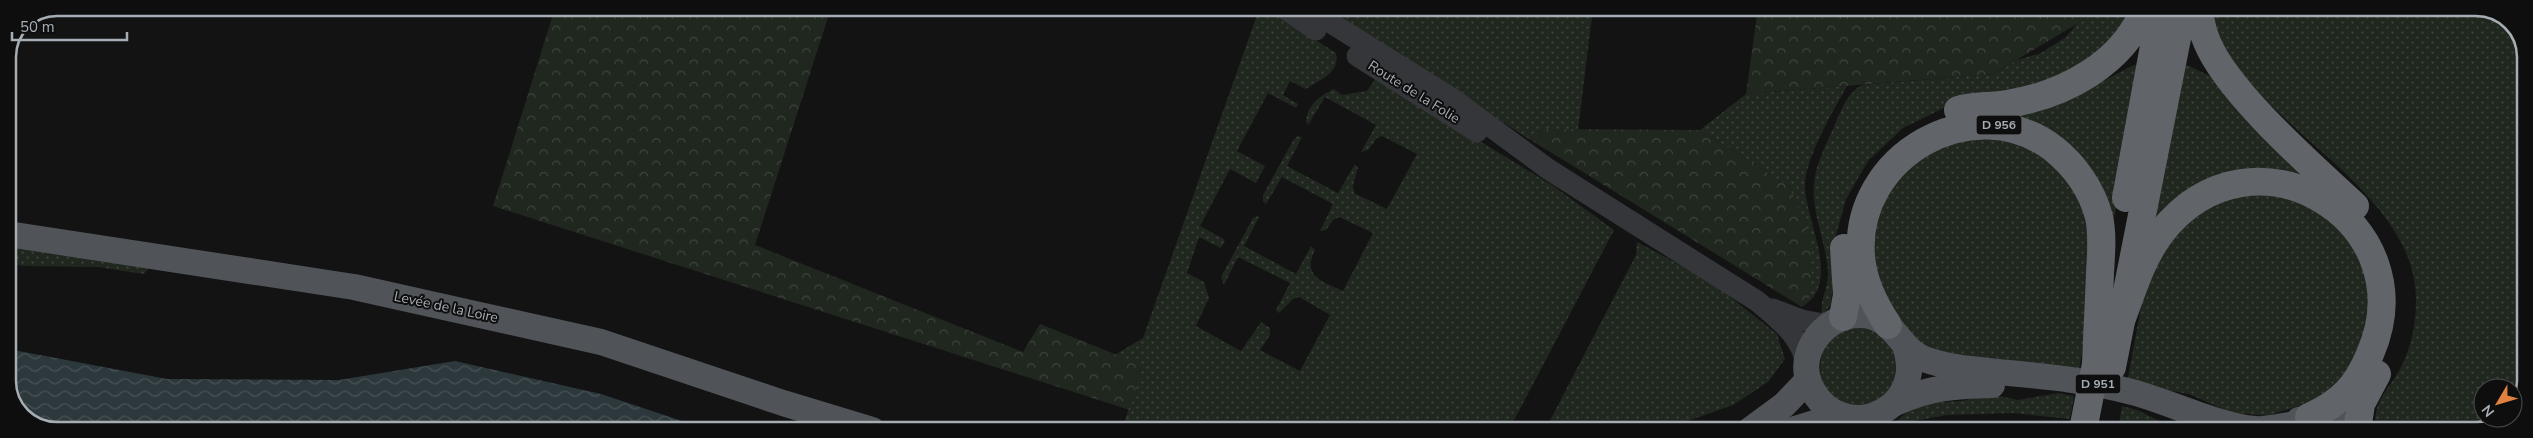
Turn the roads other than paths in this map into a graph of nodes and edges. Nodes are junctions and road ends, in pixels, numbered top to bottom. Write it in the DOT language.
graph roads {
  1 [pos="1297,17"];
  2 [pos="1320,17"];
  3 [pos="2141,17"];
  4 [pos="2160,17"];
  5 [pos="2181,17"];
  6 [pos="2201,17"];
  7 [pos="1548,169"];
  8 [pos="16,235"];
  9 [pos="1757,302"];
  10 [pos="2122,318"];
  11 [pos="1835,321"];
  12 [pos="1888,325"];
  13 [pos="1906,348"];
  14 [pos="2104,366"];
  15 [pos="1807,372"];
  16 [pos="1895,403"];
  17 [pos="1840,415"];
  18 [pos="843,421"];
  19 [pos="1761,422"];
  20 [pos="1818,422"];
  21 [pos="2086,422"];
  22 [pos="2101,422"];
  23 [pos="2187,422"];
  24 [pos="2227,422"];
  25 [pos="2299,422"];
  26 [pos="2303,422"];
  27 [pos="2338,422"];
  28 [pos="2358,422"];
  1 -- 7 [label="street, Route de la Folie"];
  2 -- 7 [label="street, Route de la Folie"];
  3 -- 11 [label="highway, D 956"];
  4 -- 14 [label="highway, D 956"];
  5 -- 10 [label="highway, D 956"];
  6 -- 28 [label="highway"];
  7 -- 9 [label="street, Route de la Folie"];
  8 -- 18 [label="main road, Levée de la Loire"];
  9 -- 11 [label="street, Route de la Folie"];
  9 -- 15 [label="street, Route de la Folie"];
  10 -- 14 [label="highway, D 956"];
  10 -- 25 [label="highway, D 956"];
  11 -- 12 [label="main road, D 951"];
  11 -- 15 [label="main road"];
  12 -- 13 [label="main road, D 951"];
  12 -- 14 [label="highway, D 956"];
  13 -- 16 [label="main road"];
  13 -- 24 [label="main road, D 951"];
  14 -- 21 [label="highway, D 956, bridge"];
  14 -- 22 [label="highway, D 956"];
  15 -- 17 [label="main road"];
  15 -- 19 [label="main road"];
  16 -- 17 [label="main road, D 951"];
  16 -- 23 [label="main road, D 951"];
  17 -- 20 [label="main road, D 951"];
  26 -- 27 [label="main road, D 951"];
}
